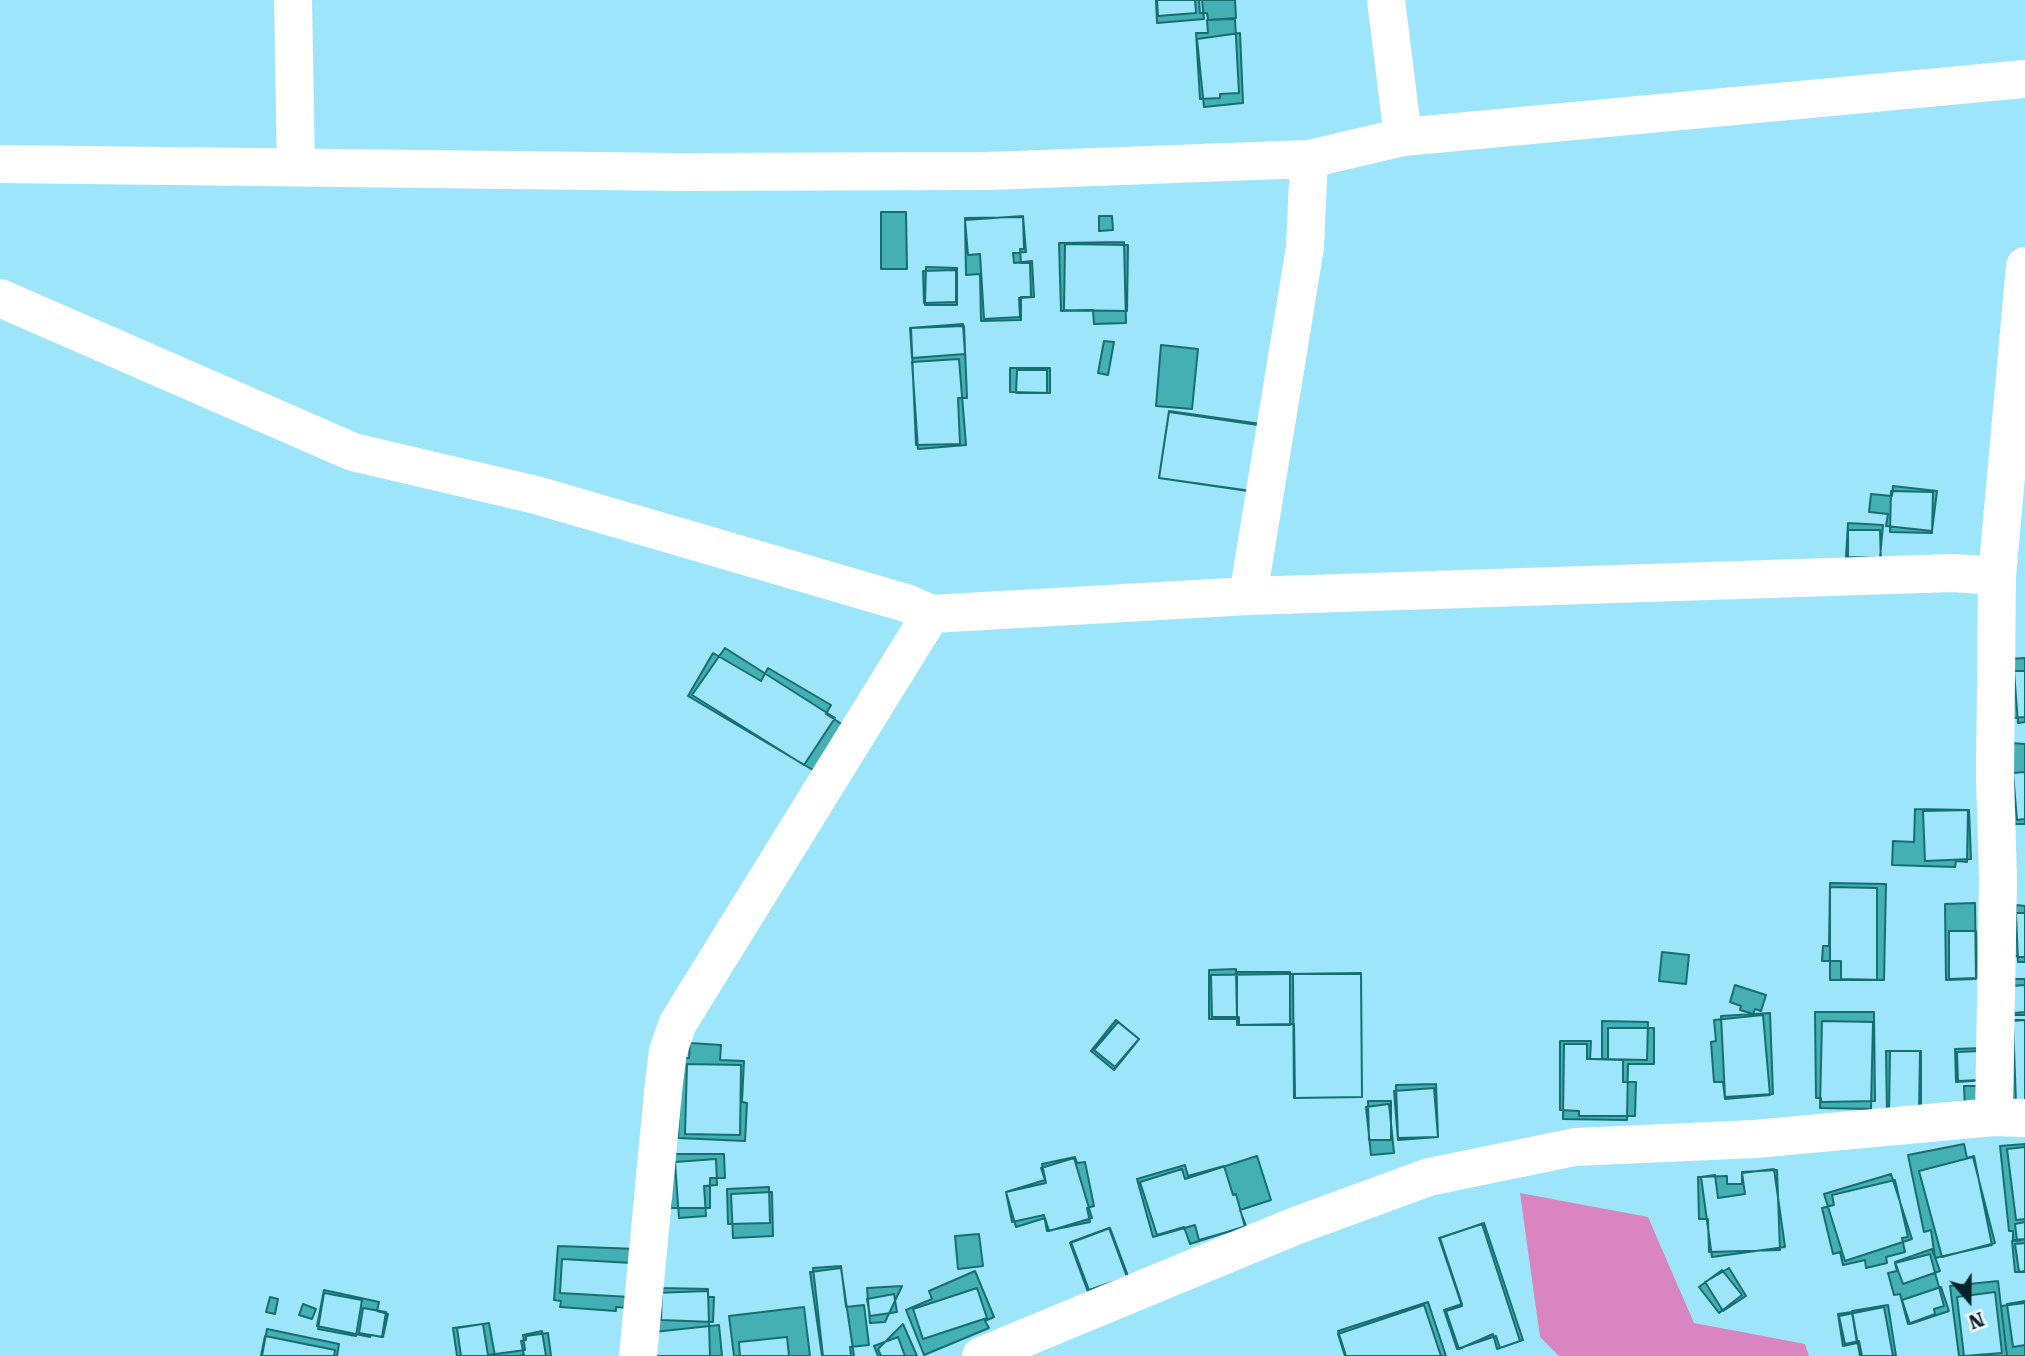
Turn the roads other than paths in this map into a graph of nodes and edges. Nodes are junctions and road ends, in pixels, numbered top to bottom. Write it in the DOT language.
graph roads {
  1 [pos="293,0"];
  2 [pos="1386,0"];
  3 [pos="2025,79"];
  4 [pos="1402,137"];
  5 [pos="1309,159"];
  6 [pos="0,164"];
  7 [pos="296,167"];
  8 [pos="2025,266"];
  9 [pos="0,298"];
  10 [pos="1997,576"];
  11 [pos="1248,596"];
  12 [pos="931,614"];
  13 [pos="2012,879"];
  14 [pos="2010,1118"];
  15 [pos="638,1356"];
  16 [pos="981,1356"];
  1 -- 7 [label="street"];
  2 -- 4 [label="street"];
  3 -- 4 [label="street"];
  4 -- 5 [label="street"];
  5 -- 7 [label="street"];
  5 -- 11 [label="street"];
  6 -- 7 [label="street"];
  8 -- 10 [label="street"];
  9 -- 12 [label="street"];
  10 -- 11 [label="street"];
  10 -- 13 [label="street"];
  11 -- 12 [label="street"];
  12 -- 15 [label="street"];
  13 -- 14 [label="street"];
  14 -- 16 [label="street"];
}
